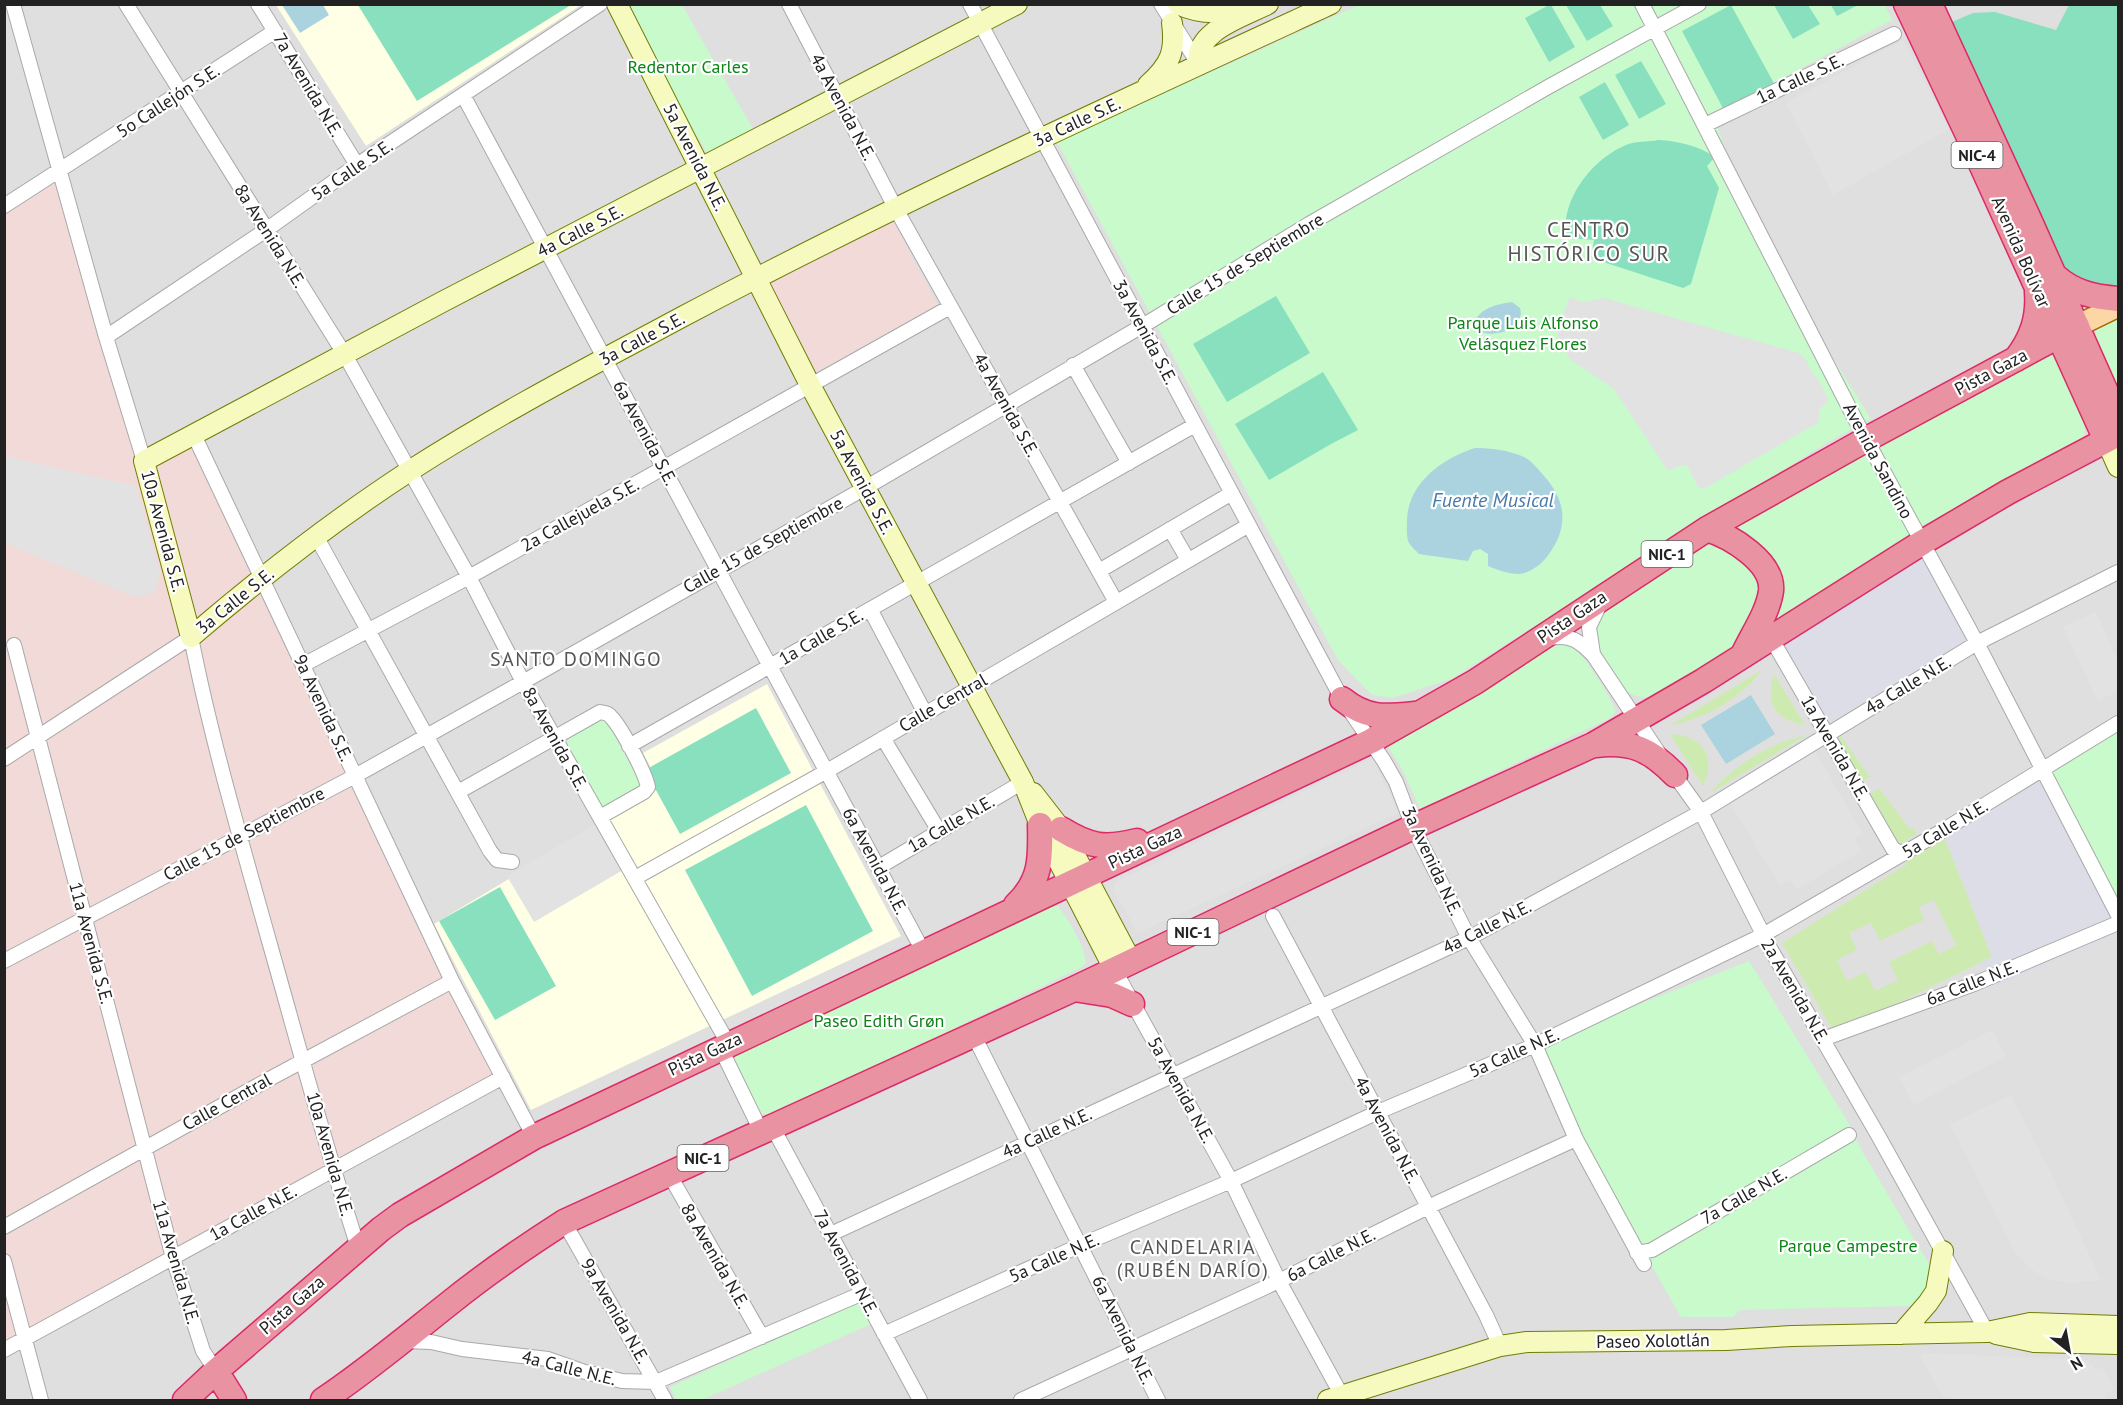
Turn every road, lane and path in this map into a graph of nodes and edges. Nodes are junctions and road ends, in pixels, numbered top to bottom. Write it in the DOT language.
graph roads {
  1 [pos="13,4"];
  2 [pos="126,4"];
  3 [pos="258,4"];
  4 [pos="600,4"];
  5 [pos="617,4"];
  6 [pos="789,4"];
  7 [pos="970,4"];
  8 [pos="1017,4"];
  9 [pos="1161,4"];
  10 [pos="1254,4"];
  11 [pos="1268,4"];
  12 [pos="1331,4"];
  13 [pos="1642,4"];
  14 [pos="1699,4"];
  15 [pos="1906,4"];
  16 [pos="1930,4"];
  17 [pos="1175,14"];
  18 [pos="980,24"];
  19 [pos="1654,28"];
  20 [pos="275,31"];
  21 [pos="1894,34"];
  22 [pos="1199,65"];
  23 [pos="180,94"];
  24 [pos="463,95"];
  25 [pos="1134,95"];
  26 [pos="838,97"];
  27 [pos="1706,125"];
  28 [pos="1042,138"];
  29 [pos="357,165"];
  30 [pos="700,169"];
  31 [pos="59,171"];
  32 [pos="4,206"];
  33 [pos="896,209"];
  34 [pos="266,230"];
  35 [pos="546,248"];
  36 [pos="757,277"];
  37 [pos="2046,281"];
  38 [pos="2118,299"];
  39 [pos="2118,306"];
  40 [pos="950,307"];
  41 [pos="1140,325"];
  42 [pos="2068,331"];
  43 [pos="106,338"];
  44 [pos="345,355"];
  45 [pos="605,358"];
  46 [pos="2016,359"];
  47 [pos="1073,365"];
  48 [pos="810,385"];
  49 [pos="1006,405"];
  50 [pos="2118,419"];
  51 [pos="1195,425"];
  52 [pos="194,435"];
  53 [pos="2112,437"];
  54 [pos="1867,438"];
  55 [pos="144,461"];
  56 [pos="1129,463"];
  57 [pos="2118,467"];
  58 [pos="664,468"];
  59 [pos="410,471"];
  60 [pos="865,488"];
  61 [pos="1232,493"];
  62 [pos="1061,502"];
  63 [pos="1249,525"];
  64 [pos="1170,529"];
  65 [pos="1707,529"];
  66 [pos="316,536"];
  67 [pos="1188,560"];
  68 [pos="718,570"];
  69 [pos="1099,571"];
  70 [pos="2118,572"];
  71 [pos="469,577"];
  72 [pos="262,579"];
  73 [pos="916,583"];
  74 [pos="1606,595"];
  75 [pos="1116,602"];
  76 [pos="870,609"];
  77 [pos="367,631"];
  78 [pos="191,637"];
  79 [pos="1770,638"];
  80 [pos="1536,641"];
  81 [pos="1977,643"];
  82 [pos="14,645"];
  83 [pos="1743,655"];
  84 [pos="1594,656"];
  85 [pos="303,665"];
  86 [pos="770,666"];
  87 [pos="523,682"];
  88 [pos="971,686"];
  89 [pos="1342,699"];
  90 [pos="925,713"];
  91 [pos="1423,713"];
  92 [pos="1636,721"];
  93 [pos="2118,723"];
  94 [pos="1826,734"];
  95 [pos="426,736"];
  96 [pos="555,738"];
  97 [pos="883,738"];
  98 [pos="37,739"];
  99 [pos="1371,741"];
  100 [pos="1593,745"];
  101 [pos="629,746"];
  102 [pos="4,759"];
  103 [pos="2042,768"];
  104 [pos="827,771"];
  105 [pos="1675,775"];
  106 [pos="355,776"];
  107 [pos="1023,782"];
  108 [pos="458,792"];
  109 [pos="1701,813"];
  110 [pos="600,817"];
  111 [pos="1050,827"];
  112 [pos="1413,827"];
  113 [pos="1183,829"];
  114 [pos="939,831"];
  115 [pos="240,836"];
  116 [pos="1903,854"];
  117 [pos="512,862"];
  118 [pos="879,867"];
  119 [pos="635,878"];
  120 [pos="1077,879"];
  121 [pos="1007,912"];
  122 [pos="2118,915"];
  123 [pos="1273,916"];
  124 [pos="85,918"];
  125 [pos="2118,923"];
  126 [pos="1763,934"];
  127 [pos="1469,938"];
  128 [pos="923,951"];
  129 [pos="4,962"];
  130 [pos="1122,965"];
  131 [pos="452,981"];
  132 [pos="1074,989"];
  133 [pos="1132,1004"];
  134 [pos="1322,1007"];
  135 [pos="973,1034"];
  136 [pos="1823,1039"];
  137 [pos="724,1045"];
  138 [pos="1535,1045"];
  139 [pos="303,1060"];
  140 [pos="1172,1074"];
  141 [pos="502,1077"];
  142 [pos="1378,1112"];
  143 [pos="767,1128"];
  144 [pos="1849,1135"];
  145 [pos="534,1137"];
  146 [pos="1576,1139"];
  147 [pos="1028,1142"];
  148 [pos="144,1149"];
  149 [pos="333,1169"];
  150 [pos="669,1174"];
  151 [pos="1231,1181"];
  152 [pos="1428,1207"];
  153 [pos="564,1222"];
  154 [pos="4,1227"];
  155 [pos="831,1234"];
  156 [pos="1080,1245"];
  157 [pos="358,1247"];
  158 [pos="1943,1251"];
  159 [pos="173,1258"];
  160 [pos="1640,1259"];
  161 [pos="4,1261"];
  162 [pos="1279,1281"];
  163 [pos="862,1293"];
  164 [pos="2118,1326"];
  165 [pos="1987,1332"];
  166 [pos="885,1334"];
  167 [pos="1901,1334"];
  168 [pos="762,1337"];
  169 [pos="25,1339"];
  170 [pos="403,1341"];
  171 [pos="2118,1344"];
  172 [pos="1500,1346"];
  173 [pos="4,1350"];
  174 [pos="1133,1350"];
  175 [pos="216,1371"];
  176 [pos="656,1382"];
  177 [pos="1335,1398"];
  178 [pos="40,1401"];
  179 [pos="185,1401"];
  180 [pos="234,1401"];
  181 [pos="323,1401"];
  182 [pos="665,1401"];
  183 [pos="921,1401"];
  184 [pos="1021,1401"];
  185 [pos="1158,1401"];
  1 -- 31 [label="street, 10a Avenida S.E."];
  2 -- 23 [label="street, 8a Avenida N.E."];
  3 -- 20 [label="street, 7a Avenida N.E."];
  4 -- 24 [label="street, 5a Calle S.E."];
  5 -- 30 [label="street, 5a Avenida N.E."];
  6 -- 26 [label="street, 4a Avenida N.E."];
  7 -- 18 [label="street"];
  8 -- 18 [label="street, 4a Calle S.E."];
  9 -- 17 [label="street"];
  10 -- 17 [label="street"];
  11 -- 22 [label="street"];
  12 -- 22 [label="street, 3a Calle S.E."];
  13 -- 19 [label="street, Avenida Sandino"];
  14 -- 19 [label="street, Calle 15 de Septiembre"];
  15 -- 37 [label="highway, Avenida Bolívar / NIC-4"];
  16 -- 37 [label="highway, Avenida Bolívar / NIC-4"];
  17 -- 22 [label="street"];
  17 -- 25 [label="street"];
  18 -- 26 [label="street, 4a Calle S.E."];
  18 -- 28 [label="street"];
  19 -- 27 [label="street, Avenida Sandino"];
  19 -- 41 [label="street, Calle 15 de Septiembre"];
  20 -- 23 [label="street, 5o Callejón S.E."];
  20 -- 29 [label="street, 7a Avenida N.E."];
  21 -- 27 [label="street, 1a Calle S.E."];
  22 -- 25 [label="street, 3a Calle S.E."];
  23 -- 31 [label="street, 5o Callejón S.E."];
  23 -- 34 [label="street, 8a Avenida N.E."];
  24 -- 29 [label="street, 5a Calle S.E."];
  24 -- 35 [label="street, 6a Avenida S.E."];
  25 -- 28 [label="street, 3a Calle S.E."];
  26 -- 30 [label="street, 4a Calle S.E."];
  26 -- 33 [label="street, 4a Avenida N.E."];
  27 -- 54 [label="street, Avenida Sandino"];
  28 -- 33 [label="street, 3a Calle S.E."];
  28 -- 41 [label="street, 3a Avenida S.E."];
  29 -- 34 [label="street, 5a Calle S.E."];
  30 -- 35 [label="street, 4a Calle S.E."];
  30 -- 36 [label="street, 5a Avenida N.E."];
  31 -- 32 [label="street, 5o Callejón S.E."];
  31 -- 43 [label="street, 10a Avenida S.E."];
  33 -- 36 [label="street, 3a Calle S.E."];
  33 -- 40 [label="street, 4a Avenida S.E."];
  34 -- 43 [label="street, 5a Calle S.E."];
  34 -- 44 [label="street, 8a Avenida N.E."];
  35 -- 44 [label="street, 4a Calle S.E."];
  35 -- 45 [label="street, 6a Avenida S.E."];
  36 -- 45 [label="street, 3a Calle S.E."];
  36 -- 48 [label="street, 5a Avenida S.E."];
  37 -- 38 [label="highway"];
  37 -- 42 [label="highway, Avenida Bolívar / NIC-4"];
  37 -- 46 [label="highway"];
  39 -- 42 [label="main road, Pista Gaza"];
  40 -- 48 [label="street, 2a Callejuela S.E."];
  40 -- 49 [label="street, 4a Avenida S.E."];
  41 -- 47 [label="street, Calle 15 de Septiembre"];
  41 -- 51 [label="street, 3a Avenida S.E."];
  42 -- 46 [label="highway, Pista Gaza / NIC-1"];
  42 -- 50 [label="highway, Avenida Bolívar / NIC-4"];
  42 -- 53 [label="highway, Avenida Bolívar / NIC-4"];
  43 -- 55 [label="street, 10a Avenida S.E."];
  44 -- 52 [label="street, 4a Calle S.E."];
  44 -- 59 [label="street, 8a Avenida N.E."];
  45 -- 58 [label="street, 6a Avenida S.E."];
  45 -- 59 [label="street, 3a Calle S.E."];
  46 -- 54 [label="highway, Pista Gaza / NIC-1"];
  47 -- 49 [label="street, Calle 15 de Septiembre"];
  47 -- 56 [label="street"];
  48 -- 58 [label="street, 2a Callejuela S.E."];
  48 -- 60 [label="street, 5a Avenida S.E."];
  49 -- 60 [label="street, Calle 15 de Septiembre"];
  49 -- 62 [label="street, 4a Avenida S.E."];
  51 -- 56 [label="street, 1a Calle S.E."];
  51 -- 61 [label="street, 3a Avenida S.E."];
  52 -- 55 [label="street, 4a Calle S.E."];
  52 -- 72 [label="street, 9a Avenida S.E."];
  53 -- 57 [label="street, Avenida Bolívar"];
  53 -- 79 [label="highway, NIC-1"];
  54 -- 65 [label="highway, Pista Gaza / NIC-1"];
  54 -- 81 [label="street, Avenida Sandino"];
  55 -- 78 [label="street, 10a Avenida S.E."];
  56 -- 62 [label="street, 1a Calle S.E."];
  58 -- 68 [label="street, 6a Avenida S.E."];
  58 -- 71 [label="street, 2a Callejuela S.E."];
  59 -- 66 [label="street, 3a Calle S.E."];
  59 -- 71 [label="street, 8a Avenida S.E."];
  60 -- 68 [label="street, Calle 15 de Septiembre"];
  60 -- 73 [label="street, 5a Avenida S.E."];
  61 -- 63 [label="street, 3a Avenida S.E."];
  61 -- 64 [label="street"];
  62 -- 69 [label="street, 4a Avenida S.E."];
  62 -- 73 [label="street, 1a Calle S.E."];
  63 -- 67 [label="street, Calle Central"];
  63 -- 89 [label="street, 3a Avenida N.E."];
  64 -- 67 [label="street"];
  64 -- 69 [label="street"];
  65 -- 74 [label="highway, Pista Gaza / NIC-1"];
  65 -- 83 [label="highway"];
  66 -- 72 [label="street, 3a Calle S.E."];
  66 -- 77 [label="street"];
  67 -- 75 [label="street, Calle Central"];
  68 -- 86 [label="street, 6a Avenida S.E."];
  68 -- 87 [label="street, Calle 15 de Septiembre"];
  69 -- 75 [label="street, 4a Avenida S.E."];
  70 -- 81 [label="street, 4a Calle N.E."];
  71 -- 77 [label="street, 2a Callejuela S.E."];
  71 -- 87 [label="street, 8a Avenida S.E."];
  72 -- 78 [label="street, 3a Calle S.E."];
  72 -- 85 [label="street, 9a Avenida S.E."];
  73 -- 76 [label="street, 1a Calle S.E."];
  73 -- 88 [label="street, 5a Avenida S.E."];
  74 -- 80 [label="highway, Pista Gaza / NIC-1"];
  74 -- 84 [label="street, 2a Avenida N.E."];
  75 -- 88 [label="street, Calle Central"];
  76 -- 86 [label="street, 1a Calle S.E."];
  76 -- 90 [label="street"];
  77 -- 85 [label="street, 2a Callejuela S.E."];
  77 -- 95 [label="street"];
  78 -- 98 [label="street, 3a Calle S.E."];
  78 -- 115 [label="street, 10a Avenida S.E."];
  79 -- 83 [label="highway, NIC-1"];
  79 -- 94 [label="street, 1a Avenida N.E."];
  80 -- 84 [label="street, 2a Avenida N.E."];
  80 -- 91 [label="highway, Pista Gaza / NIC-1"];
  81 -- 94 [label="street, 4a Calle N.E."];
  81 -- 103 [label="street, Avenida Sandino"];
  82 -- 98 [label="street"];
  83 -- 92 [label="highway, NIC-1"];
  84 -- 92 [label="street, 2a Avenida N.E."];
  85 -- 106 [label="street, 9a Avenida S.E."];
  86 -- 101 [label="street, 1a Calle S.E."];
  86 -- 104 [label="street, 6a Avenida S.E."];
  87 -- 95 [label="street, Calle 15 de Septiembre"];
  87 -- 96 [label="street, 8a Avenida S.E."];
  88 -- 90 [label="street, Calle Central"];
  88 -- 107 [label="street, 5a Avenida N.E."];
  89 -- 91 [label="highway"];
  89 -- 99 [label="street, 3a Avenida N.E."];
  90 -- 97 [label="street, Calle Central"];
  91 -- 99 [label="highway, Pista Gaza / NIC-1"];
  92 -- 100 [label="highway, NIC-1"];
  92 -- 105 [label="street, 2a Avenida N.E."];
  93 -- 103 [label="street, 5a Calle N.E."];
  94 -- 109 [label="street, 4a Calle N.E."];
  94 -- 116 [label="street, 1a Avenida N.E."];
  95 -- 106 [label="street, Calle 15 de Septiembre"];
  95 -- 108 [label="street"];
  96 -- 101 [label="street"];
  96 -- 108 [label="street"];
  96 -- 110 [label="street, 8a Avenida S.E."];
  97 -- 104 [label="street, Calle Central"];
  97 -- 114 [label="street"];
  98 -- 102 [label="street, 3a Calle S.E."];
  98 -- 124 [label="street, 11a Avenida S.E."];
  99 -- 112 [label="street, 3a Avenida N.E."];
  99 -- 113 [label="highway, Pista Gaza / NIC-1"];
  100 -- 105 [label="highway"];
  100 -- 112 [label="highway, NIC-1"];
  101 -- 110 [label="street"];
  103 -- 116 [label="street, 5a Calle N.E."];
  103 -- 122 [label="street, Avenida Sandino"];
  104 -- 118 [label="street, 6a Avenida N.E."];
  104 -- 119 [label="street, Calle Central"];
  105 -- 109 [label="street, 2a Avenida N.E."];
  106 -- 115 [label="street, Calle 15 de Septiembre"];
  106 -- 131 [label="street, 9a Avenida S.E."];
  107 -- 111 [label="street, 5a Avenida N.E."];
  107 -- 114 [label="street, 1a Calle N.E."];
  108 -- 117 [label="street"];
  109 -- 126 [label="street, 2a Avenida N.E."];
  109 -- 127 [label="street, 4a Calle N.E."];
  110 -- 119 [label="street, 8a Avenida S.E."];
  111 -- 113 [label="highway"];
  111 -- 120 [label="street, 5a Avenida N.E."];
  111 -- 121 [label="highway"];
  112 -- 127 [label="street, 3a Avenida N.E."];
  112 -- 130 [label="highway, NIC-1"];
  113 -- 120 [label="highway, Pista Gaza / NIC-1"];
  114 -- 118 [label="street, 1a Calle N.E."];
  115 -- 124 [label="street, Calle 15 de Septiembre"];
  115 -- 139 [label="street, 10a Avenida S.E."];
  116 -- 126 [label="street, 5a Calle N.E."];
  118 -- 128 [label="street, 6a Avenida N.E."];
  119 -- 137 [label="street, 8a Avenida S.E."];
  120 -- 121 [label="highway, Pista Gaza / NIC-1"];
  120 -- 130 [label="street, 5a Avenida N.E."];
  121 -- 128 [label="highway, Pista Gaza / NIC-1"];
  123 -- 134 [label="street, 4a Avenida N.E."];
  124 -- 129 [label="street, Calle 15 de Septiembre"];
  124 -- 148 [label="street, 11a Avenida S.E."];
  125 -- 136 [label="street, 6a Calle N.E."];
  126 -- 136 [label="street, 2a Avenida N.E."];
  126 -- 138 [label="street, 5a Calle N.E."];
  127 -- 134 [label="street, 4a Calle N.E."];
  127 -- 138 [label="street, 3a Avenida N.E."];
  128 -- 137 [label="highway, Pista Gaza / NIC-1"];
  130 -- 132 [label="highway, NIC-1"];
  130 -- 133 [label="street, 5a Avenida N.E."];
  131 -- 139 [label="street, Calle Central"];
  131 -- 141 [label="street"];
  132 -- 133 [label="highway"];
  132 -- 135 [label="highway, NIC-1"];
  133 -- 140 [label="street, 5a Avenida N.E."];
  134 -- 140 [label="street, 4a Calle N.E."];
  134 -- 142 [label="street, 4a Avenida N.E."];
  135 -- 143 [label="highway, NIC-1"];
  135 -- 147 [label="street, 6a Avenida N.E."];
  136 -- 158 [label="street, 2a Avenida N.E."];
  137 -- 143 [label="street, 7a Avenida N.E."];
  137 -- 145 [label="highway, Pista Gaza / NIC-1"];
  138 -- 142 [label="street, 5a Calle N.E."];
  138 -- 146 [label="street, 3a Avenida N.E."];
  139 -- 148 [label="street, Calle Central"];
  139 -- 149 [label="street, 10a Avenida N.E."];
  140 -- 147 [label="street, 4a Calle N.E."];
  140 -- 151 [label="street, 5a Avenida N.E."];
  141 -- 145 [label="street"];
  141 -- 149 [label="street, 1a Calle N.E."];
  142 -- 151 [label="street, 5a Calle N.E."];
  142 -- 152 [label="street, 4a Avenida N.E."];
  143 -- 150 [label="highway, NIC-1"];
  143 -- 155 [label="street, 7a Avenida N.E."];
  144 -- 160 [label="street, 7a Calle N.E."];
  145 -- 157 [label="highway, Pista Gaza / NIC-1"];
  146 -- 152 [label="street, 6a Calle N.E."];
  146 -- 160 [label="street, 3a Avenida N.E."];
  147 -- 155 [label="street, 4a Calle N.E."];
  147 -- 156 [label="street, 6a Avenida N.E."];
  148 -- 154 [label="street, Calle Central"];
  148 -- 159 [label="street, 11a Avenida N.E."];
  149 -- 157 [label="street, 10a Avenida N.E."];
  149 -- 159 [label="street, 1a Calle N.E."];
  150 -- 153 [label="highway, NIC-1"];
  150 -- 168 [label="street, 8a Avenida N.E."];
  151 -- 156 [label="street, 5a Calle N.E."];
  151 -- 162 [label="street, 5a Avenida N.E."];
  152 -- 162 [label="street, 6a Calle N.E."];
  152 -- 172 [label="street, 4a Avenida N.E."];
  153 -- 170 [label="highway, NIC-1"];
  153 -- 176 [label="street, 9a Avenida N.E."];
  155 -- 163 [label="street, 7a Avenida N.E."];
  156 -- 166 [label="street, 5a Calle N.E."];
  156 -- 174 [label="street, 6a Avenida N.E."];
  157 -- 175 [label="highway, Pista Gaza / NIC-1"];
  158 -- 165 [label="street, 2a Avenida N.E."];
  158 -- 167 [label="street"];
  159 -- 169 [label="street, 1a Calle N.E."];
  159 -- 175 [label="street, 11a Avenida N.E."];
  161 -- 169 [label="street"];
  162 -- 174 [label="street, 6a Calle N.E."];
  162 -- 177 [label="street, 5a Avenida N.E."];
  163 -- 166 [label="street, 7a Avenida N.E."];
  163 -- 168 [label="street, 4a Calle N.E."];
  164 -- 165 [label="street, Paseo Xolotlán"];
  165 -- 167 [label="street, Paseo Xolotlán"];
  165 -- 171 [label="street, Paseo Xolotlán"];
  166 -- 183 [label="street, 7a Avenida N.E."];
  167 -- 172 [label="street, Paseo Xolotlán"];
  168 -- 176 [label="street, 4a Calle N.E."];
  169 -- 173 [label="street, 1a Calle N.E."];
  169 -- 178 [label="street"];
  170 -- 176 [label="street, 4a Calle N.E."];
  170 -- 181 [label="highway, NIC-1"];
  172 -- 177 [label="street, Paseo Xolotlán"];
  174 -- 184 [label="street, 6a Calle N.E."];
  174 -- 185 [label="street, 6a Avenida N.E."];
  175 -- 179 [label="highway, Pista Gaza / NIC-1"];
  175 -- 180 [label="highway"];
  176 -- 182 [label="street, 9a Avenida N.E."];
}
